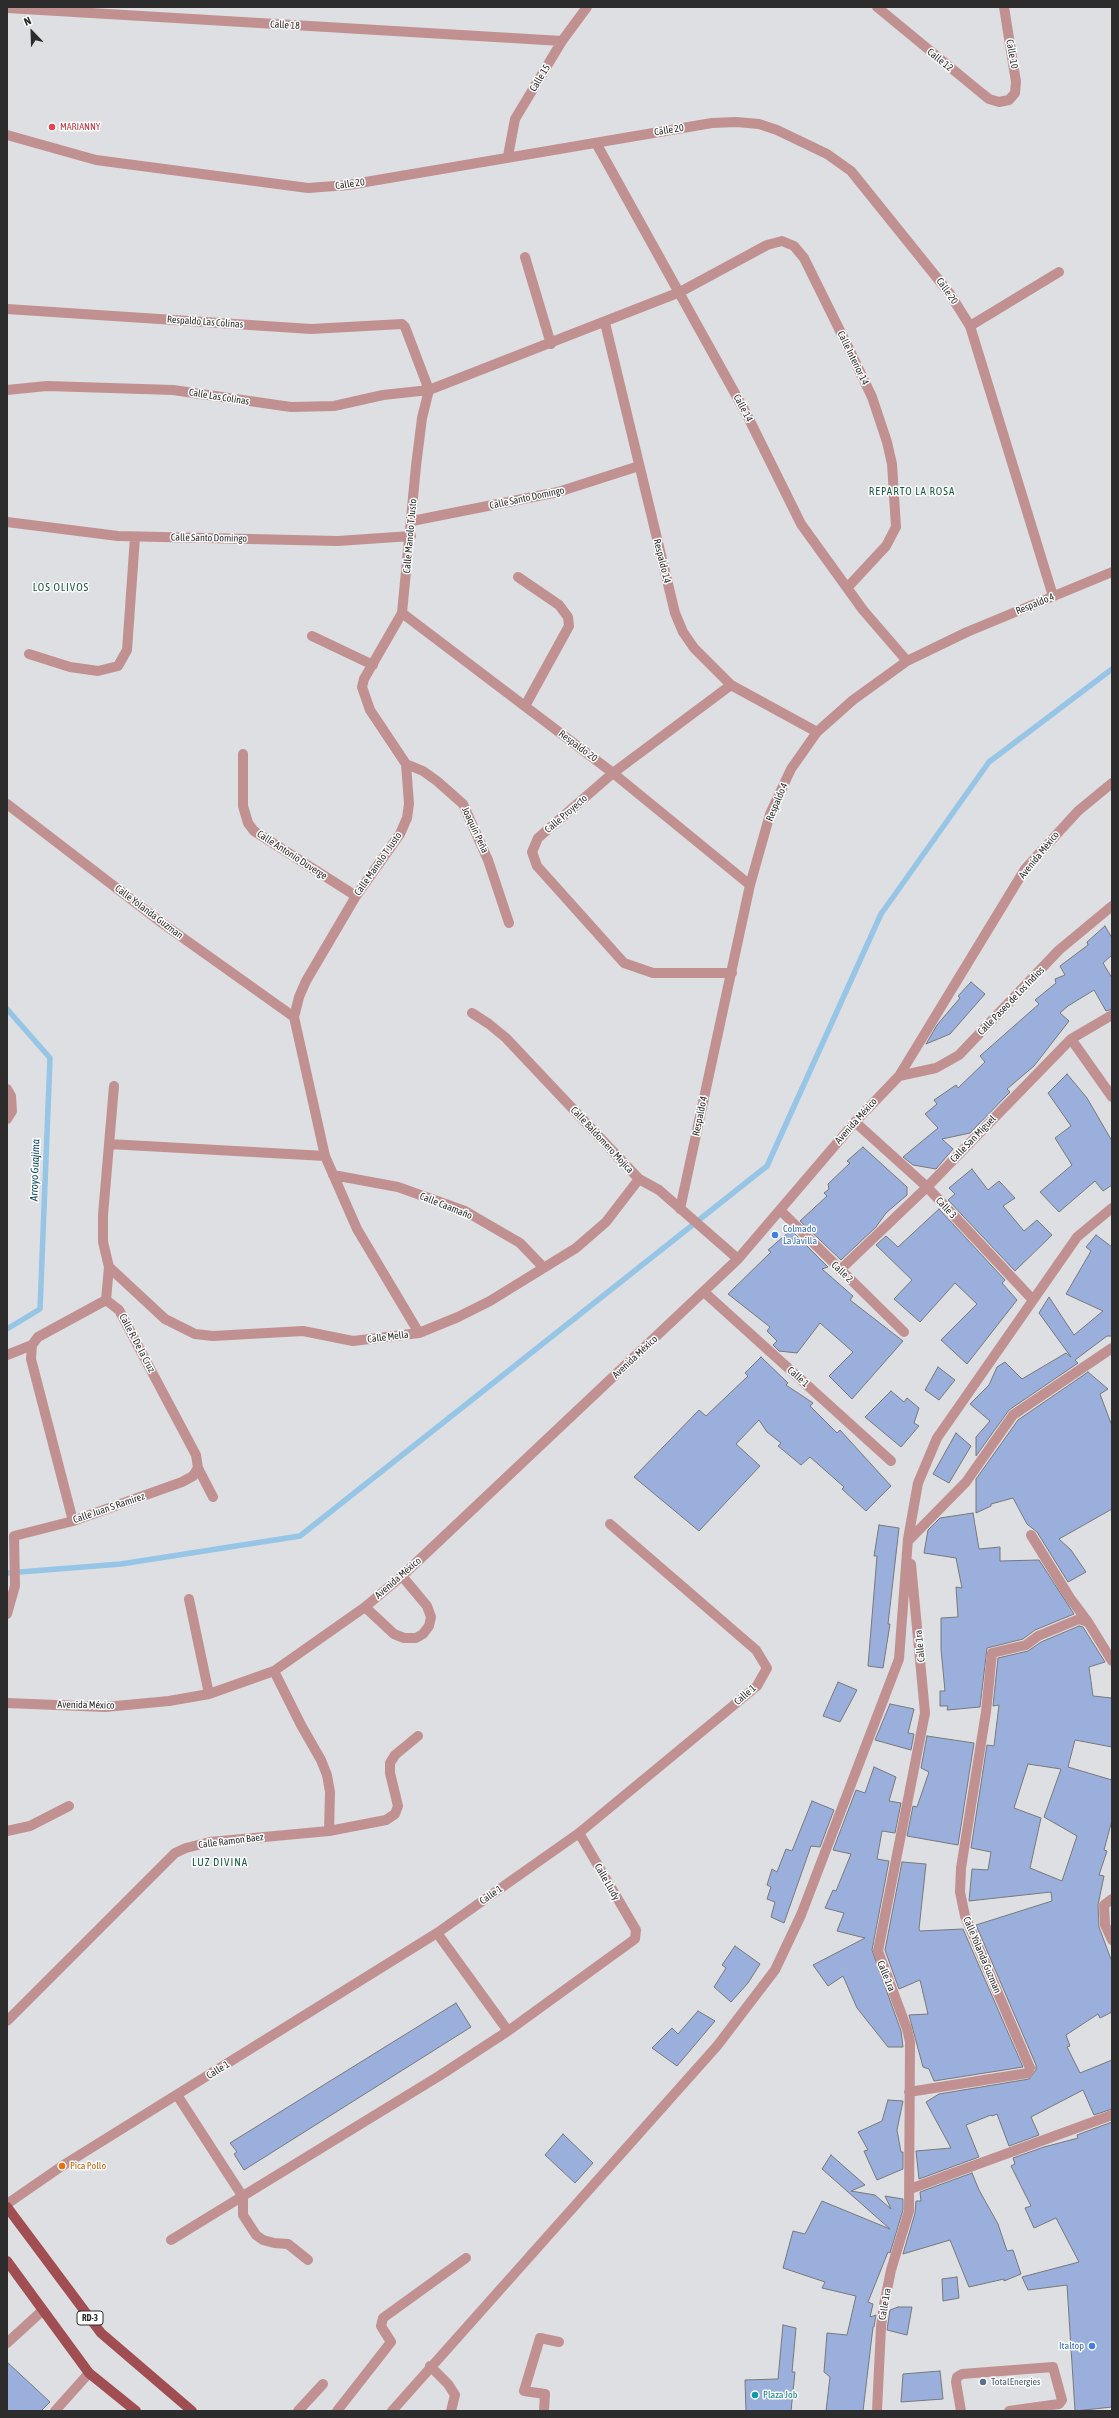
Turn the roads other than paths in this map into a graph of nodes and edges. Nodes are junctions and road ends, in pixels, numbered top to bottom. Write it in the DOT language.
graph roads {
  1 [pos="587,7"];
  2 [pos="877,7"];
  3 [pos="1004,7"];
  4 [pos="7,8"];
  5 [pos="108,11"];
  6 [pos="562,41"];
  7 [pos="1009,100"];
  8 [pos="7,135"];
  9 [pos="596,143"];
  10 [pos="508,156"];
  11 [pos="525,256"];
  12 [pos="1059,272"];
  13 [pos="680,292"];
  14 [pos="7,309"];
  15 [pos="605,323"];
  16 [pos="970,326"];
  17 [pos="550,344"];
  18 [pos="7,390"];
  19 [pos="429,390"];
  20 [pos="639,466"];
  21 [pos="7,522"];
  22 [pos="412,522"];
  23 [pos="411,536"];
  24 [pos="135,537"];
  25 [pos="1112,572"];
  26 [pos="518,577"];
  27 [pos="847,588"];
  28 [pos="1053,596"];
  29 [pos="402,613"];
  30 [pos="312,636"];
  31 [pos="29,654"];
  32 [pos="907,661"];
  33 [pos="373,665"];
  34 [pos="731,685"];
  35 [pos="525,706"];
  36 [pos="817,732"];
  37 [pos="244,754"];
  38 [pos="406,764"];
  39 [pos="613,773"];
  40 [pos="1112,783"];
  41 [pos="7,804"];
  42 [pos="750,885"];
  43 [pos="356,896"];
  44 [pos="1112,906"];
  45 [pos="509,923"];
  46 [pos="732,973"];
  47 [pos="472,1013"];
  48 [pos="1112,1015"];
  49 [pos="294,1017"];
  50 [pos="1071,1039"];
  51 [pos="899,1076"];
  52 [pos="114,1086"];
  53 [pos="7,1089"];
  54 [pos="1112,1097"];
  55 [pos="7,1119"];
  56 [pos="855,1122"];
  57 [pos="109,1144"];
  58 [pos="325,1156"];
  59 [pos="333,1174"];
  60 [pos="639,1179"];
  61 [pos="927,1187"];
  62 [pos="1112,1208"];
  63 [pos="680,1209"];
  64 [pos="780,1210"];
  65 [pos="738,1259"];
  66 [pos="109,1267"];
  67 [pos="544,1268"];
  68 [pos="840,1270"];
  69 [pos="704,1292"];
  70 [pos="106,1300"];
  71 [pos="1033,1300"];
  72 [pos="904,1332"];
  73 [pos="419,1333"];
  74 [pos="32,1345"];
  75 [pos="1112,1348"];
  76 [pos="7,1355"];
  77 [pos="891,1461"];
  78 [pos="198,1468"];
  79 [pos="214,1497"];
  80 [pos="73,1521"];
  81 [pos="610,1524"];
  82 [pos="1031,1534"];
  83 [pos="908,1539"];
  84 [pos="402,1576"];
  85 [pos="189,1600"];
  86 [pos="366,1607"];
  87 [pos="7,1614"];
  88 [pos="1088,1622"];
  89 [pos="1112,1661"];
  90 [pos="274,1671"];
  91 [pos="209,1694"];
  92 [pos="7,1703"];
  93 [pos="418,1736"];
  94 [pos="69,1806"];
  95 [pos="7,1831"];
  96 [pos="329,1831"];
  97 [pos="579,1833"];
  98 [pos="1112,1899"];
  99 [pos="437,1934"];
  100 [pos="1112,1940"];
  101 [pos="7,2021"];
  102 [pos="508,2031"];
  103 [pos="909,2092"];
  104 [pos="177,2095"];
  105 [pos="1112,2116"];
  106 [pos="910,2189"];
  107 [pos="243,2197"];
  108 [pos="7,2204"];
  109 [pos="7,2207"];
  110 [pos="172,2240"];
  111 [pos="466,2258"];
  112 [pos="308,2260"];
  113 [pos="7,2261"];
  114 [pos="42,2311"];
  115 [pos="559,2342"];
  116 [pos="7,2344"];
  117 [pos="430,2366"];
  118 [pos="89,2373"];
  119 [pos="323,2384"];
  120 [pos="1023,2410"];
  121 [pos="55,2411"];
  122 [pos="136,2411"];
  123 [pos="192,2411"];
  124 [pos="298,2411"];
  125 [pos="337,2411"];
  126 [pos="392,2411"];
  127 [pos="451,2411"];
  128 [pos="544,2411"];
  129 [pos="877,2411"];
  130 [pos="961,2411"];
  131 [pos="1009,2411"];
  1 -- 6 [label="street, Calle 15"];
  2 -- 7 [label="street, Calle 12"];
  3 -- 7 [label="street, Calle 10"];
  4 -- 5 [label="street, Calle 18"];
  5 -- 6 [label="street, Calle 18"];
  6 -- 10 [label="street, Calle 15"];
  8 -- 10 [label="street, Calle 20"];
  9 -- 10 [label="street, Calle 20"];
  9 -- 13 [label="street, Calle 14"];
  9 -- 16 [label="street, Calle 20"];
  11 -- 17 [label="street"];
  12 -- 16 [label="street"];
  13 -- 15 [label="street, Calle Interior 14"];
  13 -- 27 [label="street, Calle 14"];
  13 -- 27 [label="street, Calle Interior 14"];
  14 -- 19 [label="street, Respaldo Las Colinas"];
  15 -- 17 [label="street, Calle Interior 14"];
  15 -- 20 [label="street, Respaldo 14"];
  16 -- 28 [label="street, Calle 20"];
  17 -- 19 [label="street, Calle Las Colinas"];
  18 -- 19 [label="street, Calle Las Colinas"];
  19 -- 22 [label="street, Calle Manolo T Justo"];
  20 -- 22 [label="street, Calle Santo Domingo"];
  20 -- 34 [label="street, Respaldo 14"];
  21 -- 24 [label="street, Calle Santo Domingo"];
  22 -- 23 [label="street, Calle Manolo T Justo"];
  23 -- 24 [label="street, Calle Santo Domingo"];
  23 -- 29 [label="street, Calle Manolo T Justo"];
  24 -- 31 [label="street"];
  25 -- 28 [label="street, Respaldo 4"];
  26 -- 35 [label="street"];
  27 -- 32 [label="street, Calle 14"];
  28 -- 32 [label="street, Respaldo 4"];
  29 -- 33 [label="street, Calle Manolo T Justo"];
  29 -- 35 [label="street, Respaldo 20"];
  30 -- 33 [label="street"];
  32 -- 36 [label="street, Respaldo 4"];
  33 -- 38 [label="street, Calle Manolo T Justo"];
  34 -- 36 [label="street, Respaldo 14"];
  34 -- 39 [label="street, Calle Proyecto"];
  35 -- 39 [label="street, Respaldo 20"];
  36 -- 42 [label="street, Respaldo 4"];
  37 -- 43 [label="street, Calle Antonio Duverge"];
  38 -- 43 [label="street, Calle Manolo T Justo"];
  38 -- 45 [label="street, Joaquín Peña"];
  39 -- 42 [label="street, Respaldo 20"];
  39 -- 46 [label="street, Calle Proyecto"];
  40 -- 51 [label="street, Avenida México"];
  41 -- 49 [label="street, Calle Yolanda Guzman"];
  42 -- 46 [label="street, Respaldo 4"];
  43 -- 49 [label="street, Calle Manolo T Justo"];
  44 -- 51 [label="street, Calle Paseo de Los Indios"];
  46 -- 63 [label="street, Respaldo 4"];
  47 -- 60 [label="street, Calle Baldomero Mojica"];
  48 -- 50 [label="street, Calle San Miguel"];
  49 -- 58 [label="street, Calle Manolo T Justo"];
  50 -- 54 [label="street"];
  50 -- 61 [label="street, Calle San Miguel"];
  51 -- 56 [label="street, Avenida México"];
  52 -- 57 [label="street"];
  53 -- 55 [label="street"];
  56 -- 61 [label="street, Calle 3"];
  56 -- 64 [label="street, Avenida México"];
  57 -- 58 [label="street"];
  57 -- 66 [label="street"];
  58 -- 59 [label="street, Calle Manolo T Justo"];
  59 -- 67 [label="street, Calle Caamaño"];
  59 -- 73 [label="street, Calle Manolo T Justo"];
  60 -- 63 [label="street, Calle Baldomero Mojica"];
  60 -- 67 [label="street, Calle Mella"];
  61 -- 68 [label="street, Calle San Miguel"];
  61 -- 71 [label="street, Calle 3"];
  62 -- 71 [label="street"];
  63 -- 65 [label="street, Calle Baldomero Mojica"];
  64 -- 65 [label="street, Avenida México"];
  64 -- 68 [label="street, Calle 2"];
  65 -- 69 [label="street, Avenida México"];
  66 -- 70 [label="street"];
  66 -- 73 [label="street, Calle Mella"];
  67 -- 73 [label="street, Calle Mella"];
  68 -- 72 [label="street, Calle 2"];
  69 -- 77 [label="street, Calle 1"];
  69 -- 84 [label="street, Avenida México"];
  70 -- 74 [label="street"];
  70 -- 78 [label="street, Calle R. De la Cruz"];
  71 -- 83 [label="street"];
  74 -- 76 [label="street"];
  74 -- 80 [label="street"];
  75 -- 83 [label="street"];
  78 -- 79 [label="street, Calle R. De la Cruz"];
  78 -- 80 [label="street, Calle Juan S Ramirez"];
  80 -- 87 [label="street, Calle Juan S Ramirez"];
  81 -- 97 [label="street, Calle 1"];
  82 -- 88 [label="street"];
  83 -- 103 [label="street, Calle 1ra"];
  83 -- 117 [label="street"];
  84 -- 86 [label="street, Avenida México"];
  84 -- 86 [label="street"];
  85 -- 91 [label="street"];
  86 -- 90 [label="street, Avenida México"];
  88 -- 89 [label="street"];
  88 -- 103 [label="street, Calle Yolanda Guzman"];
  90 -- 91 [label="street, Avenida México"];
  90 -- 96 [label="street"];
  91 -- 92 [label="street, Avenida México"];
  93 -- 96 [label="street, Calle Ramon Baez"];
  94 -- 95 [label="street"];
  96 -- 101 [label="street, Calle Ramon Baez"];
  97 -- 99 [label="street, Calle 1"];
  97 -- 102 [label="street, Calle Lludy"];
  98 -- 100 [label="street"];
  99 -- 102 [label="street"];
  99 -- 104 [label="street, Calle 1"];
  102 -- 107 [label="street"];
  103 -- 106 [label="street, Calle 1ra"];
  104 -- 107 [label="street"];
  104 -- 108 [label="street, Calle 1"];
  105 -- 106 [label="street"];
  106 -- 129 [label="street, Calle 1ra"];
  107 -- 110 [label="street"];
  107 -- 112 [label="street"];
  109 -- 123 [label="main road, RD-3"];
  111 -- 125 [label="street"];
  113 -- 114 [label="main road"];
  114 -- 116 [label="street"];
  114 -- 118 [label="main road"];
  115 -- 128 [label="street"];
  117 -- 126 [label="street"];
  117 -- 127 [label="street"];
  118 -- 121 [label="street"];
  118 -- 122 [label="main road"];
  119 -- 124 [label="street"];
  120 -- 130 [label="street"];
  120 -- 131 [label="street"];
}
